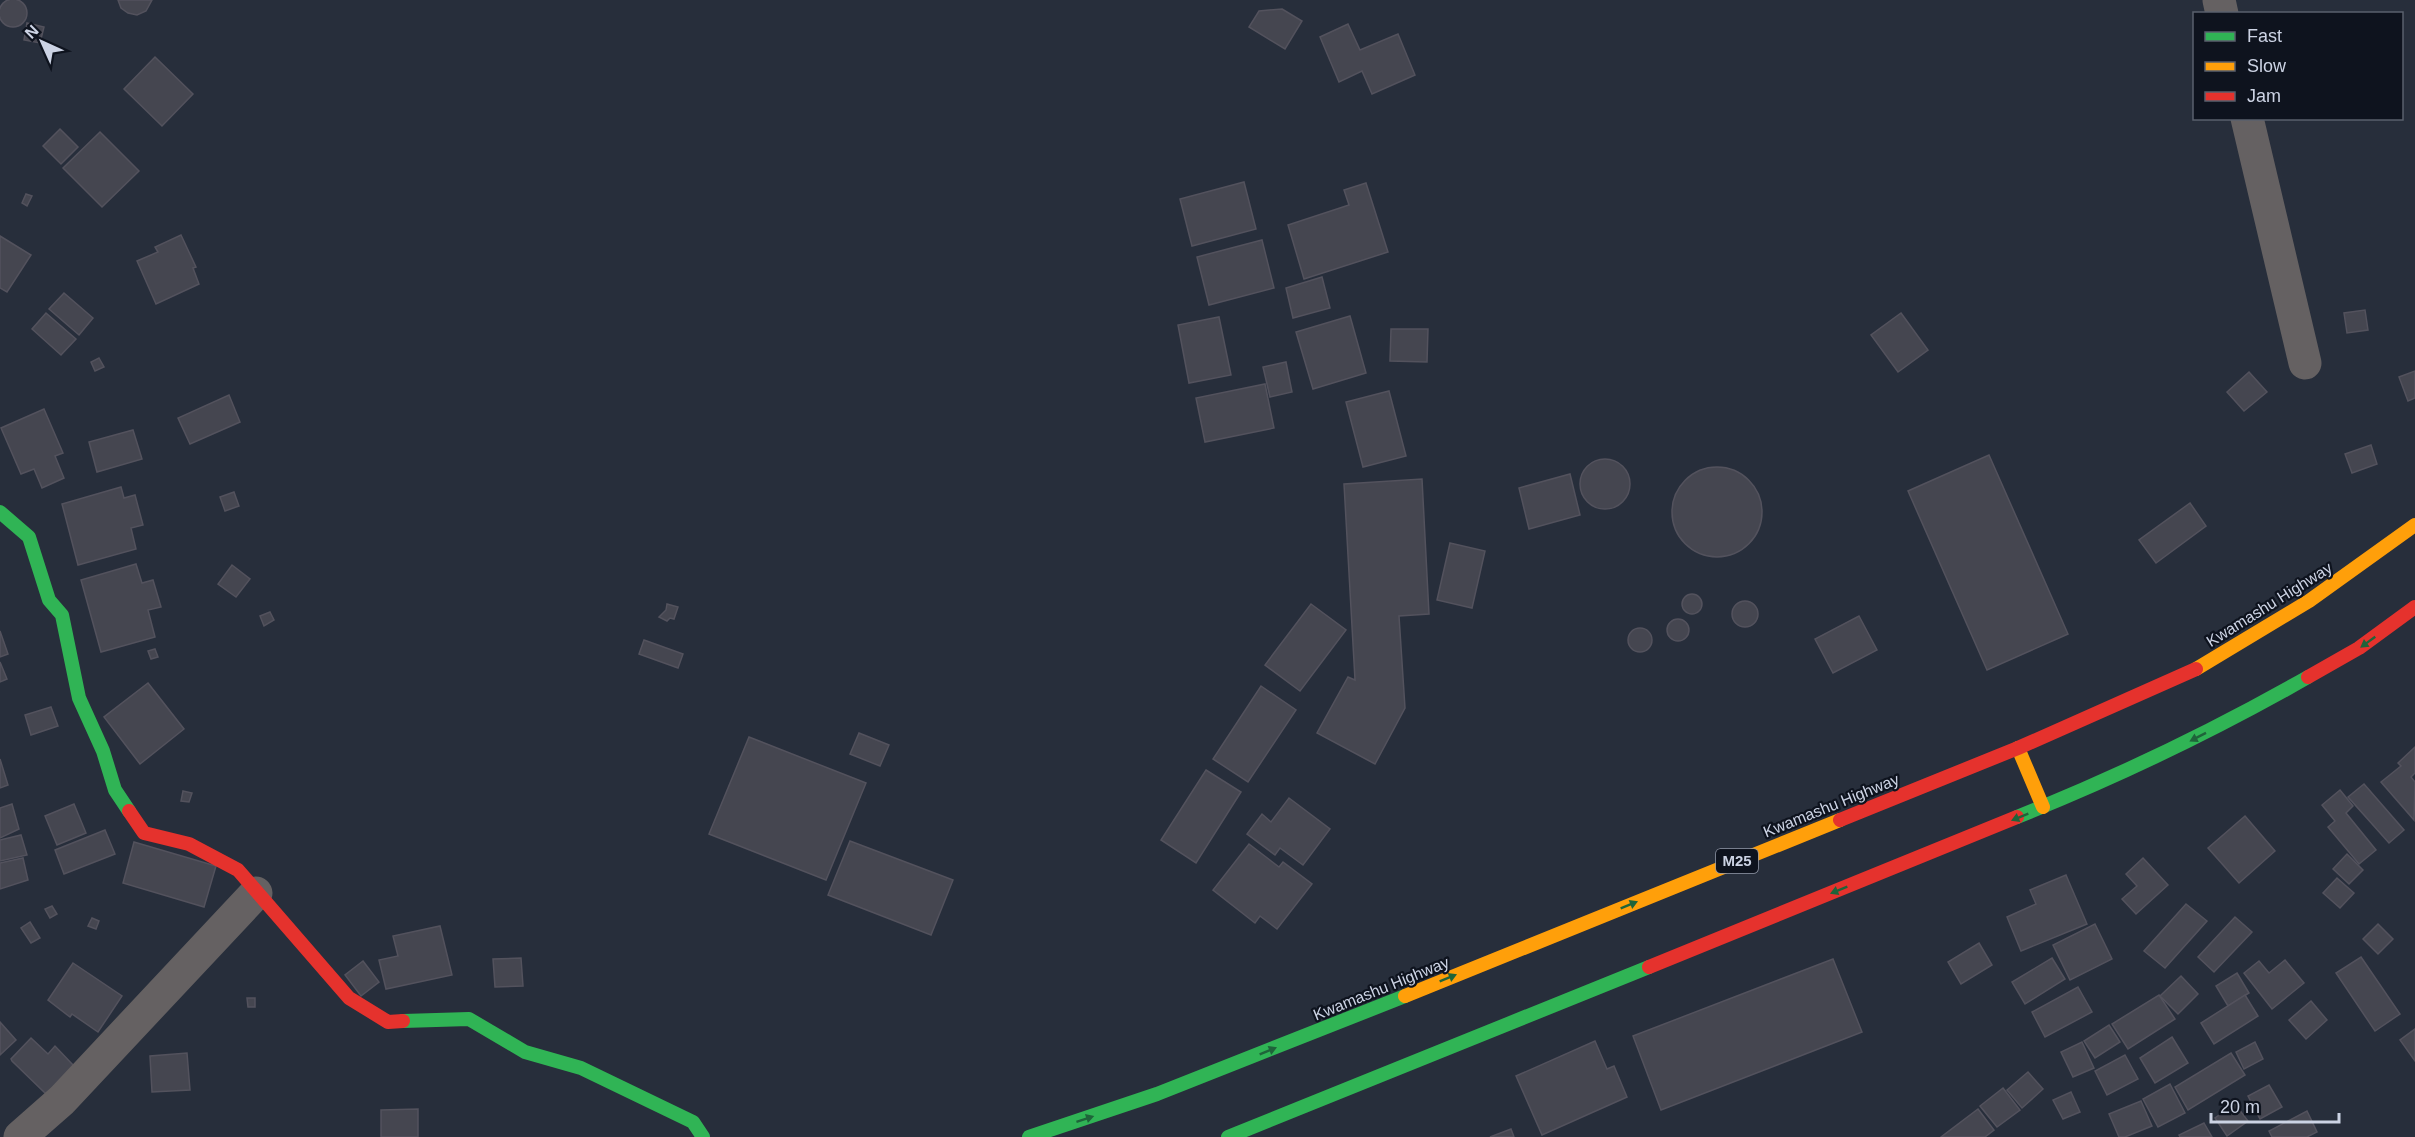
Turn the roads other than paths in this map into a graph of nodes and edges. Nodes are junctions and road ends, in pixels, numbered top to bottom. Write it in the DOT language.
graph roads {
  1 [pos="2247,120"];
  2 [pos="2305,363"];
  3 [pos="0,512"];
  4 [pos="2415,525"];
  5 [pos="2415,607"];
  6 [pos="2018,748"];
  7 [pos="2043,807"];
  8 [pos="256,893"];
  9 [pos="20,1137"];
  10 [pos="703,1137"];
  11 [pos="1029,1137"];
  12 [pos="1228,1137"];
  1 -- 2 [label="street"];
  3 -- 8 [label="main road"];
  4 -- 6 [label="main road, Kwamashu Highway / M25"];
  5 -- 7 [label="main road, one-way"];
  6 -- 7 [label="main road"];
  11 -- 6 [label="main road, Kwamashu Highway / M25, one-way"];
  7 -- 12 [label="main road, one-way"];
  8 -- 9 [label="street"];
  8 -- 10 [label="main road"];
}
